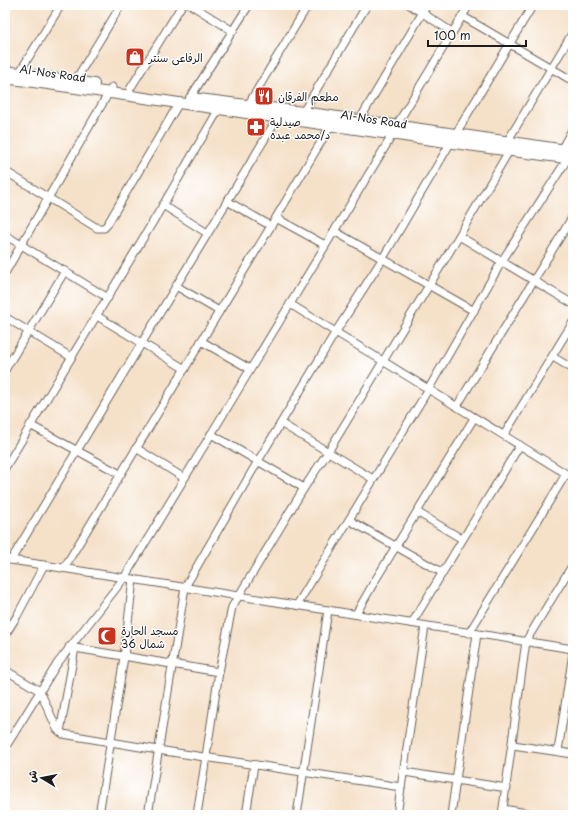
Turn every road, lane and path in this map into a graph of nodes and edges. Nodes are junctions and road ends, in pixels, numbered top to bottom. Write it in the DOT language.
graph roads {
  1 [pos="61,5"];
  2 [pos="121,5"];
  3 [pos="182,5"];
  4 [pos="191,5"];
  5 [pos="249,5"];
  6 [pos="308,5"];
  7 [pos="367,5"];
  8 [pos="410,5"];
  9 [pos="427,5"];
  10 [pos="469,5"];
  11 [pos="533,5"];
  12 [pos="422,13"];
  13 [pos="462,16"];
  14 [pos="233,31"];
  15 [pos="452,32"];
  16 [pos="573,32"];
  17 [pos="510,43"];
  18 [pos="551,68"];
  19 [pos="5,71"];
  20 [pos="19,73"];
  21 [pos="5,78"];
  22 [pos="74,81"];
  23 [pos="573,81"];
  24 [pos="130,89"];
  25 [pos="110,90"];
  26 [pos="190,98"];
  27 [pos="178,103"];
  28 [pos="248,105"];
  29 [pos="219,109"];
  30 [pos="302,112"];
  31 [pos="278,117"];
  32 [pos="359,121"];
  33 [pos="331,125"];
  34 [pos="573,128"];
  35 [pos="395,130"];
  36 [pos="453,138"];
  37 [pos="508,146"];
  38 [pos="561,150"];
  39 [pos="571,156"];
  40 [pos="5,171"];
  41 [pos="48,197"];
  42 [pos="227,201"];
  43 [pos="164,205"];
  44 [pos="573,216"];
  45 [pos="276,218"];
  46 [pos="271,226"];
  47 [pos="334,231"];
  48 [pos="208,233"];
  49 [pos="5,235"];
  50 [pos="459,236"];
  51 [pos="22,244"];
  52 [pos="326,245"];
  53 [pos="382,258"];
  54 [pos="502,261"];
  55 [pos="65,271"];
  56 [pos="5,273"];
  57 [pos="534,281"];
  58 [pos="429,285"];
  59 [pos="176,286"];
  60 [pos="108,298"];
  61 [pos="290,304"];
  62 [pos="573,304"];
  63 [pos="219,311"];
  64 [pos="474,311"];
  65 [pos="96,316"];
  66 [pos="5,317"];
  67 [pos="573,322"];
  68 [pos="28,331"];
  69 [pos="335,333"];
  70 [pos="201,341"];
  71 [pos="141,343"];
  72 [pos="71,357"];
  73 [pos="552,357"];
  74 [pos="383,362"];
  75 [pos="185,369"];
  76 [pos="250,369"];
  77 [pos="573,369"];
  78 [pos="5,370"];
  79 [pos="428,390"];
  80 [pos="457,406"];
  81 [pos="474,418"];
  82 [pos="282,424"];
  83 [pos="30,425"];
  84 [pos="211,434"];
  85 [pos="504,435"];
  86 [pos="520,444"];
  87 [pos="136,448"];
  88 [pos="76,451"];
  89 [pos="328,452"];
  90 [pos="258,461"];
  91 [pos="5,468"];
  92 [pos="120,474"];
  93 [pos="566,474"];
  94 [pos="184,478"];
  95 [pos="573,478"];
  96 [pos="373,479"];
  97 [pos="304,488"];
  98 [pos="417,512"];
  99 [pos="349,520"];
  100 [pos="462,538"];
  101 [pos="396,546"];
  102 [pos="8,560"];
  103 [pos="573,564"];
  104 [pos="44,565"];
  105 [pos="64,568"];
  106 [pos="442,573"];
  107 [pos="124,578"];
  108 [pos="134,579"];
  109 [pos="185,588"];
  110 [pos="238,596"];
  111 [pos="297,605"];
  112 [pos="328,610"];
  113 [pos="356,614"];
  114 [pos="412,623"];
  115 [pos="425,626"];
  116 [pos="469,633"];
  117 [pos="477,634"];
  118 [pos="5,635"];
  119 [pos="526,641"];
  120 [pos="72,648"];
  121 [pos="573,649"];
  122 [pos="573,653"];
  123 [pos="124,657"];
  124 [pos="172,664"];
  125 [pos="5,670"];
  126 [pos="219,672"];
  127 [pos="40,691"];
  128 [pos="60,732"];
  129 [pos="110,742"];
  130 [pos="513,745"];
  131 [pos="5,748"];
  132 [pos="158,750"];
  133 [pos="558,751"];
  134 [pos="573,754"];
  135 [pos="206,757"];
  136 [pos="254,765"];
  137 [pos="304,772"];
  138 [pos="404,772"];
  139 [pos="455,781"];
  140 [pos="401,787"];
  141 [pos="507,788"];
  142 [pos="503,812"];
  143 [pos="99,815"];
  144 [pos="148,815"];
  145 [pos="197,815"];
  146 [pos="246,815"];
  147 [pos="297,815"];
  148 [pos="397,815"];
  149 [pos="450,815"];
  150 [pos="539,815"];
  1 -- 20 [label="street"];
  2 -- 22 [label="street"];
  3 -- 24 [label="street"];
  4 -- 14 [label="street"];
  5 -- 14 [label="street"];
  6 -- 28 [label="street"];
  7 -- 30 [label="street"];
  8 -- 12 [label="street"];
  9 -- 12 [label="street"];
  10 -- 13 [label="street"];
  11 -- 17 [label="street"];
  12 -- 15 [label="street"];
  12 -- 32 [label="street"];
  13 -- 15 [label="street"];
  13 -- 17 [label="street"];
  14 -- 26 [label="street"];
  15 -- 35 [label="street"];
  16 -- 18 [label="street"];
  17 -- 18 [label="street"];
  17 -- 36 [label="street"];
  18 -- 23 [label="street"];
  18 -- 37 [label="street"];
  19 -- 20 [label="main road, Al-Nos Road"];
  20 -- 22 [label="main road, Al-Nos Road"];
  21 -- 25 [label="main road, Al-Nos Road"];
  22 -- 25 [label="main road, Al-Nos Road"];
  24 -- 25 [label="main road, Al-Nos Road"];
  24 -- 26 [label="main road, Al-Nos Road"];
  25 -- 27 [label="main road, Al-Nos Road"];
  25 -- 41 [label="street"];
  26 -- 28 [label="main road, Al-Nos Road"];
  27 -- 29 [label="main road, Al-Nos Road"];
  27 -- 41 [label="street"];
  28 -- 30 [label="main road, Al-Nos Road"];
  29 -- 31 [label="main road, Al-Nos Road"];
  29 -- 43 [label="street"];
  30 -- 32 [label="main road, Al-Nos Road"];
  31 -- 33 [label="main road, Al-Nos Road"];
  31 -- 42 [label="street"];
  32 -- 35 [label="main road, Al-Nos Road"];
  33 -- 35 [label="main road, Al-Nos Road"];
  33 -- 45 [label="street"];
  34 -- 38 [label="street"];
  35 -- 36 [label="main road, Al-Nos Road"];
  35 -- 47 [label="street"];
  36 -- 37 [label="main road, Al-Nos Road"];
  36 -- 53 [label="street"];
  37 -- 38 [label="main road, Al-Nos Road"];
  37 -- 39 [label="main road, Al-Nos Road"];
  37 -- 50 [label="street"];
  38 -- 39 [label="main road, Al-Nos Road"];
  39 -- 54 [label="street"];
  40 -- 41 [label="street"];
  41 -- 51 [label="street"];
  42 -- 46 [label="street"];
  42 -- 48 [label="street"];
  43 -- 48 [label="street"];
  43 -- 60 [label="street"];
  44 -- 57 [label="street"];
  45 -- 46 [label="street"];
  45 -- 52 [label="street"];
  46 -- 63 [label="street"];
  47 -- 52 [label="street"];
  47 -- 53 [label="street"];
  48 -- 59 [label="street"];
  49 -- 51 [label="street"];
  50 -- 54 [label="street"];
  50 -- 58 [label="street"];
  51 -- 55 [label="street"];
  51 -- 56 [label="street"];
  52 -- 61 [label="street"];
  53 -- 58 [label="street"];
  53 -- 69 [label="street"];
  54 -- 57 [label="street"];
  54 -- 64 [label="street"];
  55 -- 60 [label="street"];
  55 -- 68 [label="street"];
  57 -- 62 [label="street"];
  57 -- 80 [label="street"];
  58 -- 64 [label="street"];
  58 -- 74 [label="street"];
  59 -- 63 [label="street"];
  59 -- 71 [label="street"];
  60 -- 65 [label="street"];
  61 -- 69 [label="street"];
  61 -- 76 [label="street"];
  63 -- 70 [label="street"];
  64 -- 79 [label="street"];
  65 -- 71 [label="street"];
  65 -- 72 [label="street"];
  66 -- 68 [label="street"];
  67 -- 73 [label="street"];
  68 -- 72 [label="street"];
  68 -- 78 [label="street"];
  69 -- 74 [label="street"];
  69 -- 82 [label="street"];
  70 -- 75 [label="street"];
  70 -- 76 [label="street"];
  71 -- 75 [label="street"];
  71 -- 88 [label="street"];
  72 -- 83 [label="street"];
  73 -- 77 [label="street"];
  73 -- 85 [label="street"];
  74 -- 79 [label="street"];
  74 -- 89 [label="street"];
  75 -- 87 [label="street"];
  76 -- 84 [label="street"];
  79 -- 80 [label="street"];
  79 -- 96 [label="street"];
  80 -- 81 [label="street"];
  81 -- 85 [label="street"];
  81 -- 98 [label="street"];
  82 -- 89 [label="street"];
  82 -- 90 [label="street"];
  83 -- 88 [label="street"];
  83 -- 91 [label="street"];
  84 -- 90 [label="street"];
  84 -- 94 [label="street"];
  85 -- 86 [label="street"];
  86 -- 93 [label="street"];
  86 -- 100 [label="street"];
  87 -- 92 [label="street"];
  87 -- 94 [label="street"];
  88 -- 92 [label="street"];
  88 -- 102 [label="street"];
  89 -- 96 [label="street"];
  89 -- 97 [label="street"];
  90 -- 97 [label="street"];
  90 -- 109 [label="street"];
  92 -- 105 [label="street"];
  93 -- 95 [label="street"];
  93 -- 116 [label="street"];
  94 -- 107 [label="street"];
  96 -- 99 [label="street"];
  97 -- 110 [label="street"];
  98 -- 100 [label="street"];
  98 -- 101 [label="street"];
  99 -- 101 [label="street"];
  99 -- 111 [label="street"];
  100 -- 106 [label="street"];
  101 -- 106 [label="street"];
  101 -- 113 [label="street"];
  102 -- 104 [label="street"];
  103 -- 119 [label="street"];
  104 -- 105 [label="street"];
  104 -- 118 [label="street"];
  105 -- 107 [label="street"];
  106 -- 114 [label="street"];
  107 -- 108 [label="street"];
  107 -- 120 [label="street"];
  108 -- 109 [label="street"];
  108 -- 123 [label="street"];
  109 -- 110 [label="street"];
  109 -- 124 [label="street"];
  110 -- 111 [label="street"];
  110 -- 126 [label="street"];
  111 -- 112 [label="street"];
  112 -- 113 [label="street"];
  112 -- 137 [label="street"];
  113 -- 114 [label="street"];
  114 -- 115 [label="street"];
  115 -- 116 [label="street"];
  115 -- 138 [label="street"];
  116 -- 117 [label="street"];
  117 -- 119 [label="street"];
  117 -- 139 [label="street"];
  119 -- 121 [label="street"];
  119 -- 130 [label="street"];
  120 -- 123 [label="street"];
  120 -- 127 [label="street"];
  120 -- 128 [label="street"];
  122 -- 133 [label="street"];
  123 -- 124 [label="street"];
  123 -- 129 [label="street"];
  124 -- 126 [label="street"];
  124 -- 132 [label="street"];
  125 -- 127 [label="street"];
  126 -- 135 [label="street"];
  127 -- 128 [label="street"];
  127 -- 131 [label="street"];
  128 -- 129 [label="street"];
  129 -- 132 [label="street"];
  129 -- 143 [label="street"];
  130 -- 133 [label="street"];
  130 -- 141 [label="street"];
  132 -- 135 [label="street"];
  132 -- 144 [label="street"];
  133 -- 134 [label="street"];
  135 -- 136 [label="street"];
  135 -- 145 [label="street"];
  136 -- 137 [label="street"];
  136 -- 146 [label="street"];
  137 -- 140 [label="street"];
  137 -- 147 [label="street"];
  138 -- 139 [label="street"];
  138 -- 140 [label="street"];
  139 -- 141 [label="street"];
  139 -- 149 [label="street"];
  140 -- 148 [label="street"];
  141 -- 142 [label="street"];
  142 -- 150 [label="street"];
}
